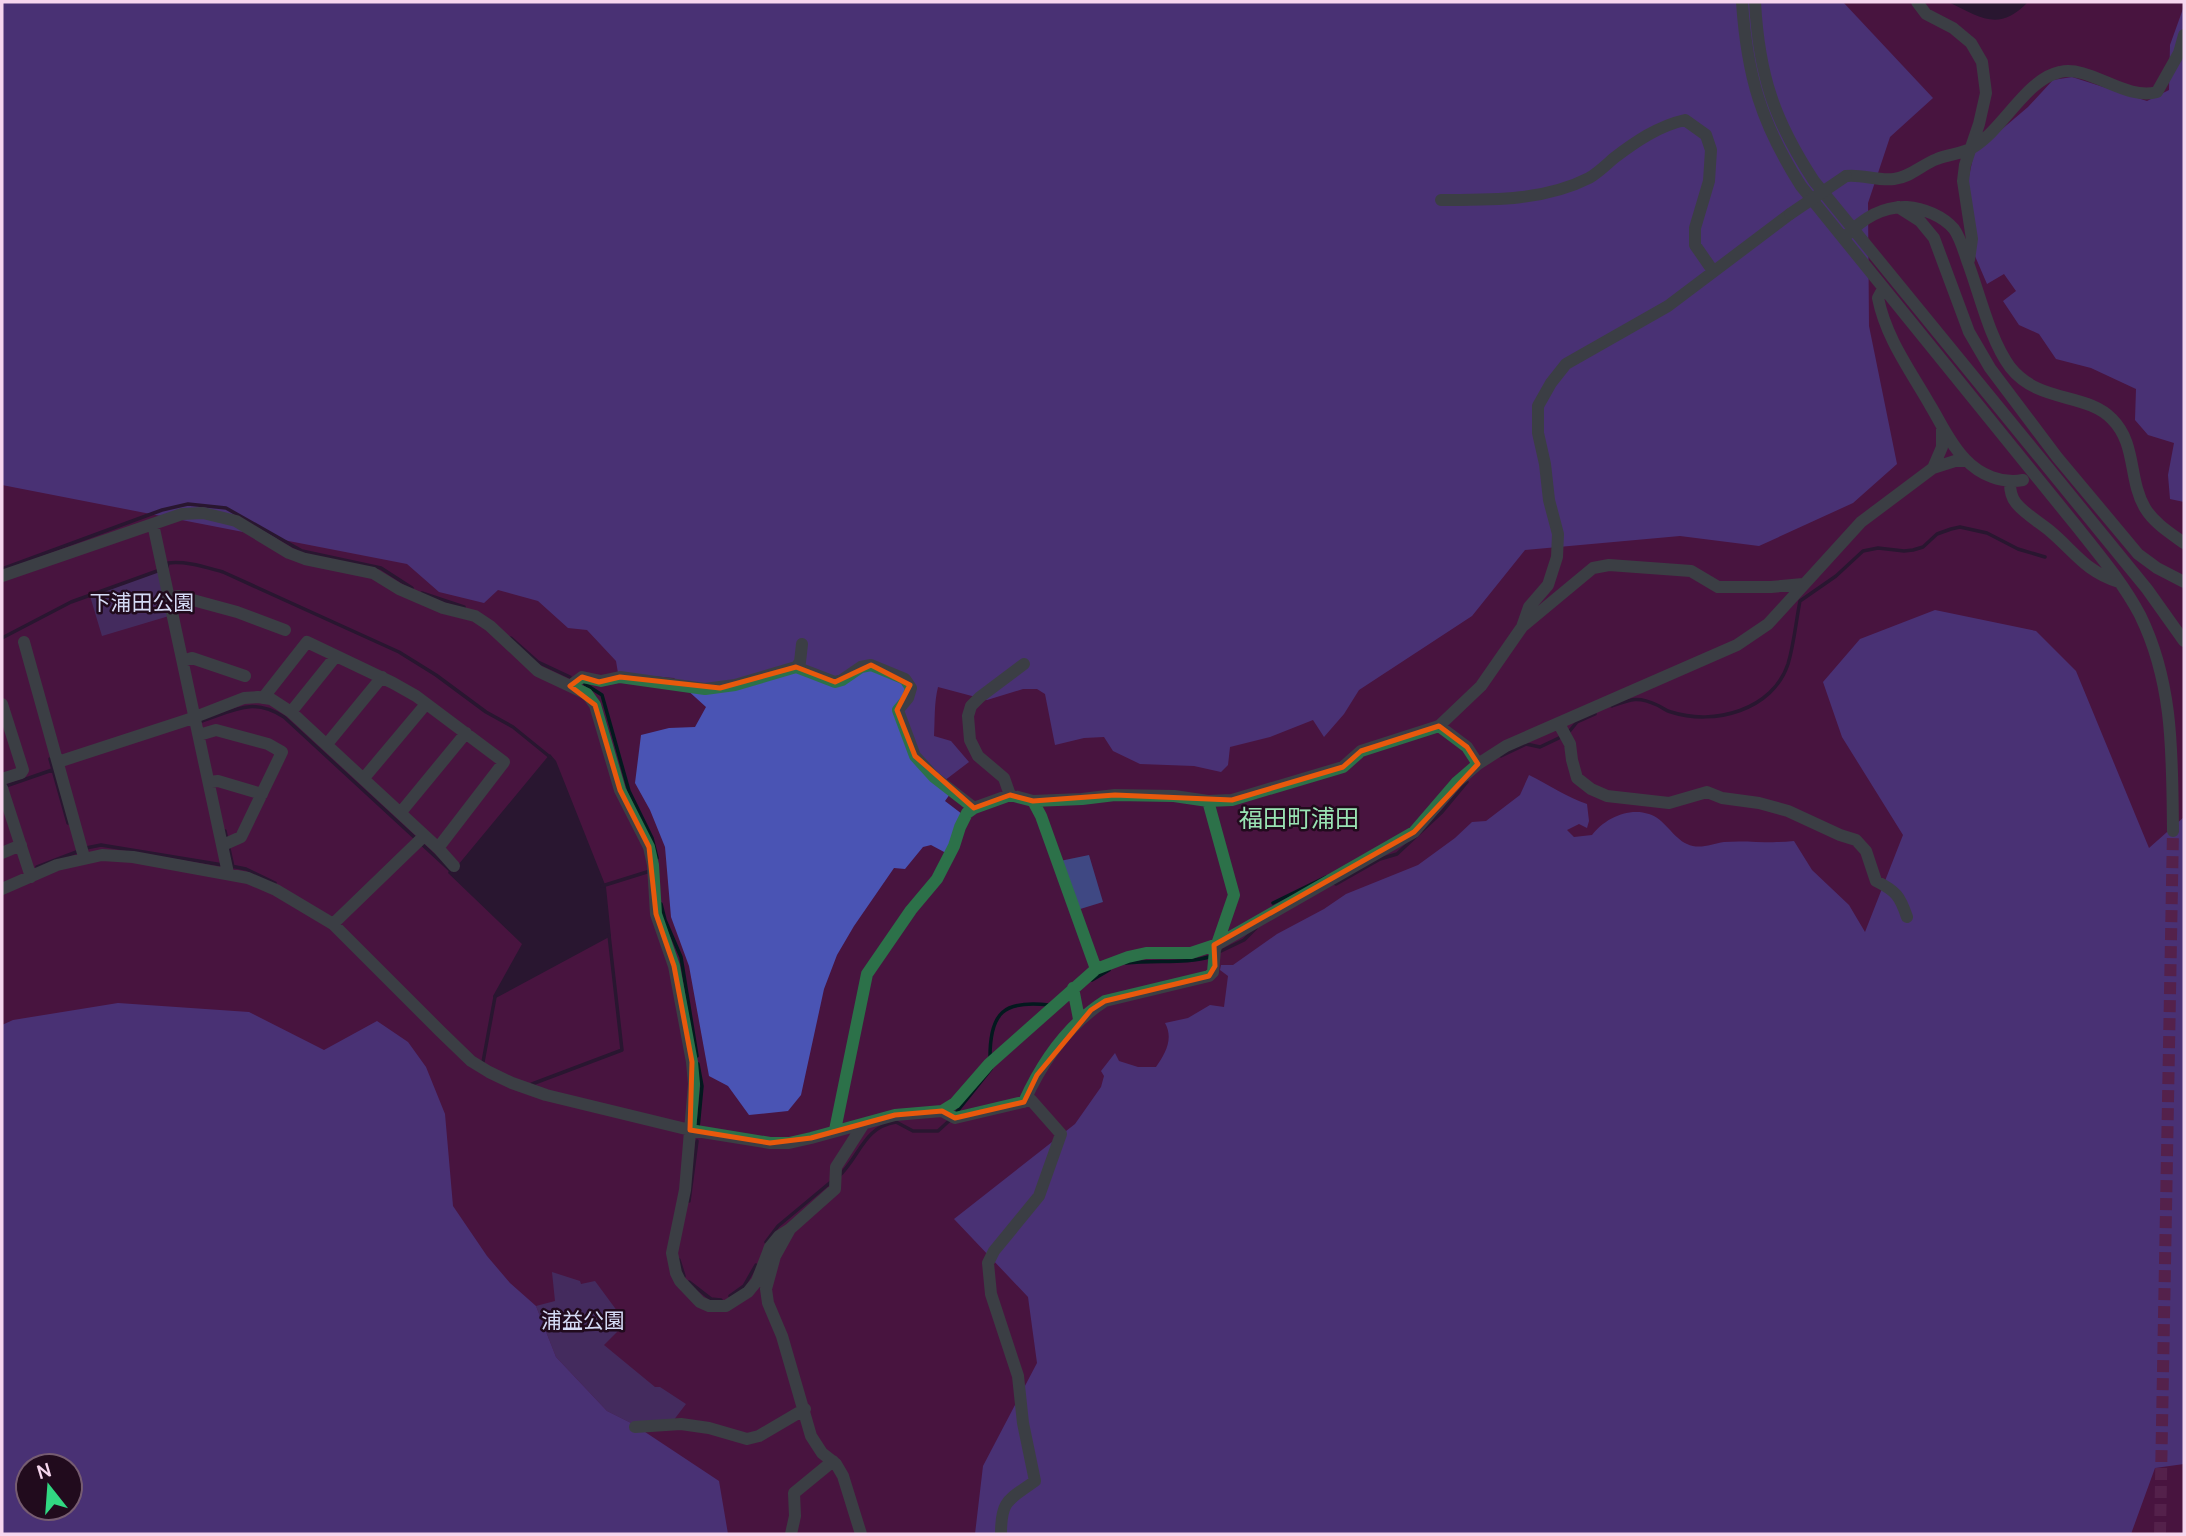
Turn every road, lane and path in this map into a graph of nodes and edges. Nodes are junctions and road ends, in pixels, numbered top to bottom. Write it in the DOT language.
graph roads {
  1 [pos="1742,2"];
  2 [pos="1755,2"];
  3 [pos="1917,2"];
  4 [pos="2184,36"];
  5 [pos="1971,149"];
  6 [pos="1441,200"];
  7 [pos="1898,207"];
  8 [pos="1848,234"];
  9 [pos="1969,264"];
  10 [pos="1713,271"];
  11 [pos="1883,289"];
  12 [pos="1942,428"];
  13 [pos="1966,461"];
  14 [pos="1933,468"];
  15 [pos="2023,480"];
  16 [pos="2010,483"];
  17 [pos="153,524"];
  18 [pos="2184,543"];
  19 [pos="2,576"];
  20 [pos="2120,582"];
  21 [pos="2184,582"];
  22 [pos="1803,584"];
  23 [pos="172,598"];
  24 [pos="1521,628"];
  25 [pos="285,630"];
  26 [pos="2184,641"];
  27 [pos="24,642"];
  28 [pos="802,645"];
  29 [pos="336,656"];
  30 [pos="186,660"];
  31 [pos="1024,664"];
  32 [pos="796,667"];
  33 [pos="245,676"];
  34 [pos="382,677"];
  35 [pos="570,686"];
  36 [pos="263,698"];
  37 [pos="2,704"];
  38 [pos="426,704"];
  39 [pos="291,712"];
  40 [pos="199,724"];
  41 [pos="1439,726"];
  42 [pos="1563,731"];
  43 [pos="466,733"];
  44 [pos="327,744"];
  45 [pos="1478,764"];
  46 [pos="59,766"];
  47 [pos="364,778"];
  48 [pos="2,779"];
  49 [pos="212,782"];
  50 [pos="2,789"];
  51 [pos="262,794"];
  52 [pos="1010,795"];
  53 [pos="1033,800"];
  54 [pos="1208,801"];
  55 [pos="974,808"];
  56 [pos="401,812"];
  57 [pos="7,817"];
  58 [pos="2173,831"];
  59 [pos="420,840"];
  60 [pos="226,844"];
  61 [pos="21,845"];
  62 [pos="438,848"];
  63 [pos="83,852"];
  64 [pos="2,853"];
  65 [pos="454,866"];
  66 [pos="228,868"];
  67 [pos="30,873"];
  68 [pos="2,889"];
  69 [pos="1907,918"];
  70 [pos="333,925"];
  71 [pos="1216,950"];
  72 [pos="1096,969"];
  73 [pos="1075,993"];
  74 [pos="1079,1019"];
  75 [pos="1024,1102"];
  76 [pos="949,1115"];
  77 [pos="863,1125"];
  78 [pos="690,1130"];
  79 [pos="835,1130"];
  80 [pos="790,1229"];
  81 [pos="804,1409"];
  82 [pos="635,1427"];
  83 [pos="833,1461"];
  84 [pos="791,1534"];
  85 [pos="861,1534"];
  86 [pos="1001,1534"];
  1 -- 8 [label="street"];
  2 -- 8 [label="street"];
  3 -- 5 [label="street"];
  4 -- 5 [label="street"];
  5 -- 9 [label="street"];
  5 -- 10 [label="street, bridge"];
  6 -- 10 [label="street"];
  7 -- 8 [label="street"];
  7 -- 9 [label="street"];
  7 -- 21 [label="street"];
  8 -- 11 [label="street"];
  8 -- 26 [label="street"];
  9 -- 18 [label="street"];
  10 -- 24 [label="street"];
  11 -- 12 [label="street"];
  11 -- 20 [label="street"];
  12 -- 13 [label="street"];
  12 -- 14 [label="street"];
  13 -- 14 [label="street"];
  13 -- 16 [label="street"];
  14 -- 22 [label="street"];
  15 -- 16 [label="street"];
  16 -- 20 [label="street"];
  17 -- 19 [label="street"];
  17 -- 23 [label="street"];
  17 -- 35 [label="street"];
  20 -- 58 [label="street"];
  22 -- 24 [label="street"];
  22 -- 42 [label="street"];
  23 -- 25 [label="street"];
  23 -- 30 [label="street"];
  24 -- 41 [label="street"];
  27 -- 46 [label="street"];
  28 -- 32 [label="street"];
  29 -- 34 [label="street"];
  29 -- 36 [label="street"];
  29 -- 39 [label="street"];
  30 -- 33 [label="street"];
  30 -- 40 [label="street"];
  31 -- 52 [label="street"];
  32 -- 35 [label="street"];
  32 -- 55 [label="street"];
  34 -- 38 [label="street"];
  34 -- 44 [label="street"];
  35 -- 78 [label="street"];
  36 -- 39 [label="street"];
  36 -- 40 [label="street"];
  37 -- 48 [label="street"];
  38 -- 43 [label="street"];
  38 -- 47 [label="street"];
  39 -- 44 [label="street"];
  40 -- 46 [label="street"];
  40 -- 49 [label="street"];
  40 -- 51 [label="street"];
  41 -- 45 [label="street"];
  41 -- 54 [label="street"];
  42 -- 45 [label="street"];
  42 -- 69 [label="street"];
  43 -- 56 [label="street"];
  43 -- 62 [label="street"];
  44 -- 47 [label="street"];
  45 -- 71 [label="street"];
  46 -- 63 [label="street"];
  47 -- 56 [label="street"];
  49 -- 51 [label="street"];
  49 -- 60 [label="street"];
  50 -- 57 [label="street"];
  51 -- 60 [label="street"];
  52 -- 53 [label="street"];
  52 -- 55 [label="street"];
  53 -- 54 [label="street"];
  53 -- 72 [label="street"];
  54 -- 71 [label="street"];
  55 -- 79 [label="street"];
  56 -- 59 [label="street"];
  57 -- 61 [label="street"];
  59 -- 62 [label="street"];
  59 -- 70 [label="street"];
  60 -- 66 [label="street"];
  61 -- 64 [label="street"];
  61 -- 67 [label="street"];
  62 -- 65 [label="street"];
  63 -- 66 [label="street"];
  63 -- 67 [label="street"];
  66 -- 70 [label="street"];
  67 -- 68 [label="street"];
  70 -- 78 [label="street"];
  71 -- 72 [label="street"];
  71 -- 74 [label="street"];
  72 -- 73 [label="street"];
  73 -- 74 [label="street"];
  73 -- 76 [label="street"];
  74 -- 75 [label="street"];
  75 -- 76 [label="street"];
  75 -- 86 [label="street"];
  76 -- 77 [label="street"];
  77 -- 79 [label="street"];
  77 -- 80 [label="street"];
  78 -- 79 [label="street"];
  78 -- 80 [label="street"];
  80 -- 81 [label="street"];
  81 -- 82 [label="street"];
  81 -- 83 [label="street"];
  83 -- 84 [label="street"];
  83 -- 85 [label="street"];
}
